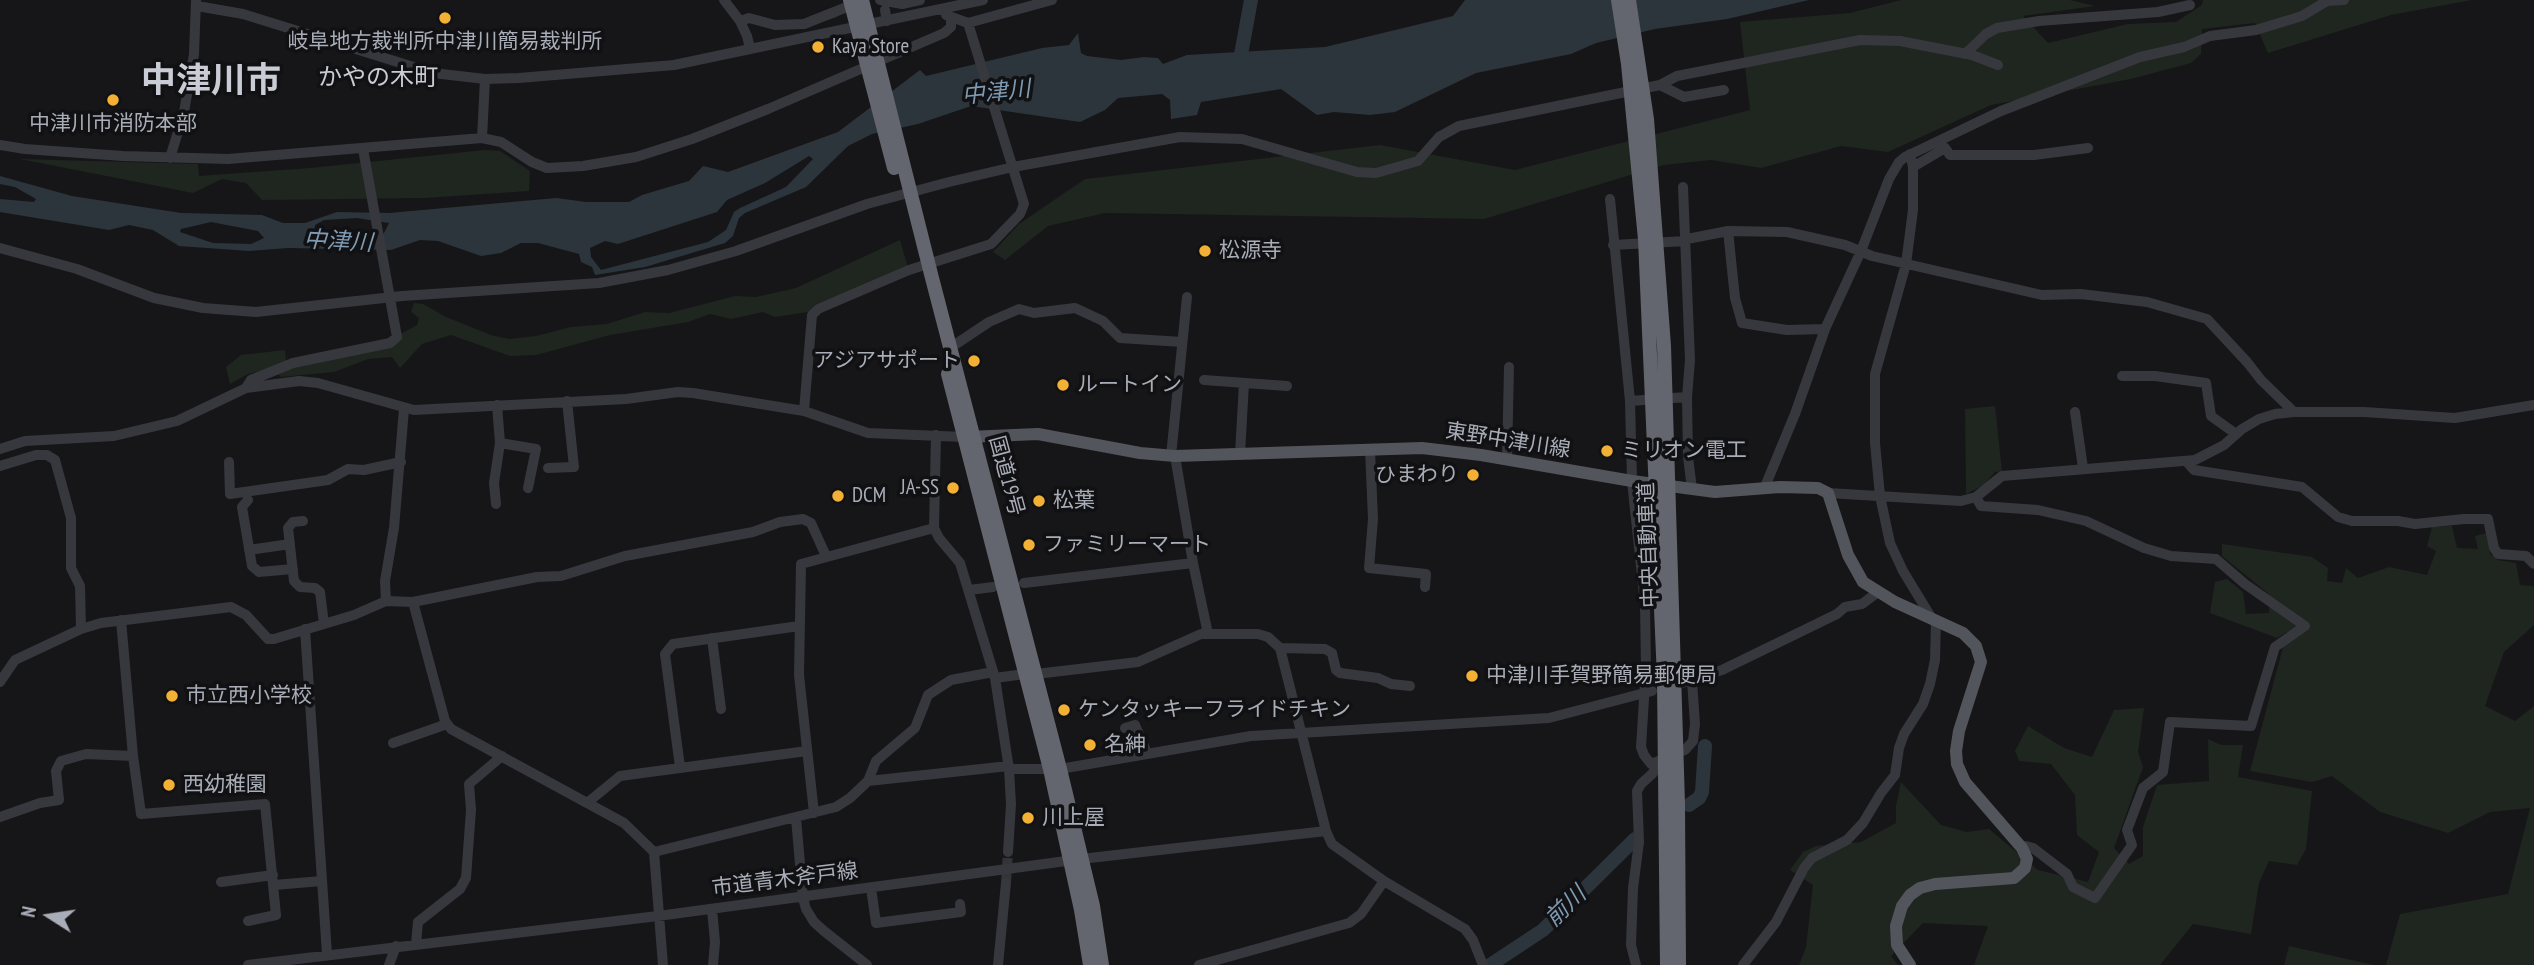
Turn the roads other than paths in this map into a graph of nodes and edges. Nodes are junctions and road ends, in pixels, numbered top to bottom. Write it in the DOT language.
graph roads {
  1 [pos="724,0"];
  2 [pos="880,0"];
  3 [pos="920,0"];
  4 [pos="983,0"];
  5 [pos="1052,0"];
  6 [pos="1618,0"];
  7 [pos="1629,0"];
  8 [pos="2344,0"];
  9 [pos="196,3"];
  10 [pos="2190,5"];
  11 [pos="859,6"];
  12 [pos="946,8"];
  13 [pos="740,21"];
  14 [pos="969,25"];
  15 [pos="750,48"];
  16 [pos="1965,54"];
  17 [pos="1998,65"];
  18 [pos="485,79"];
  19 [pos="1660,85"];
  20 [pos="1724,90"];
  21 [pos="1640,120"];
  22 [pos="482,138"];
  23 [pos="5,146"];
  24 [pos="2088,148"];
  25 [pos="362,149"];
  26 [pos="1910,154"];
  27 [pos="170,158"];
  28 [pos="1013,167"];
  29 [pos="1913,167"];
  30 [pos="1683,187"];
  31 [pos="1610,199"];
  32 [pos="1728,231"];
  33 [pos="1686,240"];
  34 [pos="1613,245"];
  35 [pos="0,248"];
  36 [pos="1861,251"];
  37 [pos="1906,264"];
  38 [pos="927,278"];
  39 [pos="1187,297"];
  40 [pos="1825,329"];
  41 [pos="1182,342"];
  42 [pos="950,348"];
  43 [pos="1509,367"];
  44 [pos="2122,376"];
  45 [pos="1204,380"];
  46 [pos="1244,383"];
  47 [pos="1287,386"];
  48 [pos="246,388"];
  49 [pos="1687,397"];
  50 [pos="567,401"];
  51 [pos="1630,401"];
  52 [pos="497,405"];
  53 [pos="2534,405"];
  54 [pos="404,409"];
  55 [pos="804,411"];
  56 [pos="2075,412"];
  57 [pos="2294,412"];
  58 [pos="2236,434"];
  59 [pos="936,435"];
  60 [pos="969,437"];
  61 [pos="500,443"];
  62 [pos="0,449"];
  63 [pos="1370,450"];
  64 [pos="1240,454"];
  65 [pos="1173,456"];
  66 [pos="1507,459"];
  67 [pos="401,461"];
  68 [pos="2186,461"];
  69 [pos="229,462"];
  70 [pos="0,466"];
  71 [pos="548,468"];
  72 [pos="2083,468"];
  73 [pos="1635,481"];
  74 [pos="528,488"];
  75 [pos="1688,488"];
  76 [pos="1764,489"];
  77 [pos="1828,493"];
  78 [pos="1880,496"];
  79 [pos="1976,497"];
  80 [pos="248,500"];
  81 [pos="496,504"];
  82 [pos="303,521"];
  83 [pos="934,528"];
  84 [pos="290,544"];
  85 [pos="249,550"];
  86 [pos="826,556"];
  87 [pos="1193,563"];
  88 [pos="2534,564"];
  89 [pos="293,569"];
  90 [pos="1024,583"];
  91 [pos="993,587"];
  92 [pos="1425,587"];
  93 [pos="969,590"];
  94 [pos="1878,592"];
  95 [pos="386,601"];
  96 [pos="413,602"];
  97 [pos="1933,619"];
  98 [pos="121,620"];
  99 [pos="324,624"];
  100 [pos="799,626"];
  101 [pos="82,629"];
  102 [pos="304,629"];
  103 [pos="1208,634"];
  104 [pos="712,638"];
  105 [pos="1280,648"];
  106 [pos="1030,674"];
  107 [pos="994,675"];
  108 [pos="0,682"];
  109 [pos="1410,686"];
  110 [pos="1647,692"];
  111 [pos="721,709"];
  112 [pos="447,724"];
  113 [pos="1125,728"];
  114 [pos="1300,731"];
  115 [pos="393,743"];
  116 [pos="807,751"];
  117 [pos="1147,753"];
  118 [pos="133,756"];
  119 [pos="502,756"];
  120 [pos="1668,762"];
  121 [pos="680,767"];
  122 [pos="1009,768"];
  123 [pos="1055,769"];
  124 [pos="868,781"];
  125 [pos="587,803"];
  126 [pos="814,813"];
  127 [pos="0,817"];
  128 [pos="796,818"];
  129 [pos="1326,831"];
  130 [pos="2022,848"];
  131 [pos="654,852"];
  132 [pos="1008,852"];
  133 [pos="1076,860"];
  134 [pos="273,880"];
  135 [pos="322,881"];
  136 [pos="1384,881"];
  137 [pos="221,882"];
  138 [pos="1006,883"];
  139 [pos="871,888"];
  140 [pos="803,898"];
  141 [pos="960,904"];
  142 [pos="712,909"];
  143 [pos="658,916"];
  144 [pos="248,921"];
  145 [pos="416,944"];
  146 [pos="396,946"];
  147 [pos="327,954"];
  148 [pos="1479,964"];
  149 [pos="248,965"];
  150 [pos="389,965"];
  151 [pos="663,965"];
  152 [pos="713,965"];
  153 [pos="867,965"];
  154 [pos="998,965"];
  155 [pos="1090,965"];
  156 [pos="1102,965"];
  157 [pos="1199,965"];
  158 [pos="1636,965"];
  159 [pos="1667,965"];
  160 [pos="1679,965"];
  161 [pos="1743,965"];
  162 [pos="1910,965"];
  1 -- 13 [label="street"];
  2 -- 3 [label="street"];
  4 -- 12 [label="street"];
  5 -- 14 [label="street"];
  6 -- 21 [label="highway, 中央自動車道"];
  7 -- 21 [label="highway, 中央自動車道"];
  8 -- 26 [label="street"];
  9 -- 18 [label="street"];
  9 -- 27 [label="street"];
  10 -- 16 [label="street"];
  11 -- 13 [label="street"];
  11 -- 38 [label="highway, 国道19号"];
  12 -- 14 [label="street"];
  12 -- 15 [label="street"];
  12 -- 22 [label="street"];
  13 -- 15 [label="street"];
  14 -- 28 [label="street"];
  15 -- 18 [label="street"];
  16 -- 17 [label="street"];
  16 -- 19 [label="street"];
  18 -- 22 [label="street"];
  19 -- 20 [label="street"];
  19 -- 28 [label="street"];
  21 -- 120 [label="highway, 中央自動車道"];
  22 -- 25 [label="street"];
  23 -- 27 [label="street"];
  24 -- 29 [label="street"];
  25 -- 27 [label="street"];
  25 -- 48 [label="street"];
  26 -- 29 [label="street"];
  26 -- 36 [label="street"];
  28 -- 35 [label="street"];
  28 -- 55 [label="street"];
  29 -- 37 [label="street"];
  30 -- 33 [label="street"];
  31 -- 34 [label="street"];
  32 -- 33 [label="street"];
  32 -- 36 [label="street"];
  32 -- 40 [label="street"];
  33 -- 34 [label="street"];
  33 -- 49 [label="street"];
  34 -- 51 [label="street"];
  36 -- 37 [label="street"];
  36 -- 40 [label="street"];
  37 -- 57 [label="street"];
  37 -- 78 [label="street"];
  38 -- 42 [label="highway, 国道19号"];
  38 -- 60 [label="highway, 国道19号"];
  39 -- 41 [label="street"];
  40 -- 76 [label="street"];
  41 -- 42 [label="street"];
  41 -- 65 [label="street"];
  42 -- 60 [label="highway, 国道19号"];
  43 -- 66 [label="street"];
  44 -- 58 [label="street"];
  45 -- 46 [label="street"];
  46 -- 47 [label="street"];
  46 -- 64 [label="street"];
  48 -- 54 [label="street"];
  48 -- 62 [label="street"];
  49 -- 51 [label="street"];
  49 -- 75 [label="street"];
  50 -- 52 [label="street"];
  50 -- 55 [label="street"];
  50 -- 71 [label="street"];
  51 -- 73 [label="street"];
  52 -- 54 [label="street"];
  52 -- 61 [label="street"];
  53 -- 57 [label="street"];
  54 -- 67 [label="street"];
  55 -- 59 [label="street"];
  56 -- 72 [label="street"];
  57 -- 58 [label="street"];
  58 -- 68 [label="street"];
  59 -- 60 [label="street"];
  59 -- 83 [label="street"];
  60 -- 65 [label="main road, 東野中津川線"];
  60 -- 106 [label="highway, 国道19号"];
  61 -- 74 [label="street"];
  61 -- 81 [label="street"];
  63 -- 64 [label="main road, 東野中津川線"];
  63 -- 66 [label="main road, 東野中津川線"];
  63 -- 92 [label="street"];
  64 -- 65 [label="main road, 東野中津川線"];
  65 -- 87 [label="street"];
  66 -- 73 [label="main road, 東野中津川線"];
  67 -- 69 [label="street"];
  67 -- 95 [label="street"];
  68 -- 72 [label="street"];
  68 -- 88 [label="street"];
  70 -- 101 [label="street"];
  72 -- 79 [label="street"];
  73 -- 75 [label="main road, 東野中津川線"];
  73 -- 110 [label="street"];
  75 -- 76 [label="main road, 東野中津川線"];
  76 -- 77 [label="main road, 東野中津川線"];
  77 -- 78 [label="street"];
  77 -- 94 [label="main road"];
  78 -- 79 [label="street"];
  78 -- 97 [label="street"];
  79 -- 130 [label="street"];
  80 -- 85 [label="street"];
  82 -- 84 [label="street"];
  83 -- 86 [label="street"];
  83 -- 93 [label="street"];
  84 -- 85 [label="street"];
  84 -- 89 [label="street"];
  85 -- 89 [label="street"];
  86 -- 96 [label="street"];
  86 -- 100 [label="street"];
  87 -- 90 [label="street"];
  87 -- 103 [label="street"];
  89 -- 99 [label="street"];
  91 -- 93 [label="street"];
  93 -- 107 [label="street"];
  94 -- 97 [label="main road"];
  94 -- 120 [label="street"];
  95 -- 96 [label="street"];
  95 -- 99 [label="street"];
  96 -- 112 [label="street"];
  97 -- 130 [label="main road"];
  97 -- 161 [label="street"];
  98 -- 101 [label="street"];
  98 -- 102 [label="street"];
  98 -- 118 [label="street"];
  99 -- 102 [label="street"];
  100 -- 104 [label="street"];
  100 -- 116 [label="street"];
  101 -- 108 [label="street"];
  102 -- 135 [label="street"];
  103 -- 105 [label="street"];
  103 -- 106 [label="street"];
  104 -- 111 [label="street"];
  104 -- 121 [label="street"];
  105 -- 109 [label="street"];
  105 -- 114 [label="street"];
  106 -- 107 [label="street"];
  106 -- 123 [label="highway, 国道19号"];
  107 -- 122 [label="street"];
  107 -- 124 [label="street"];
  110 -- 114 [label="street"];
  110 -- 120 [label="street"];
  112 -- 115 [label="street"];
  112 -- 119 [label="street"];
  113 -- 117 [label="street"];
  114 -- 117 [label="street"];
  114 -- 129 [label="street"];
  116 -- 121 [label="street"];
  116 -- 126 [label="street"];
  117 -- 123 [label="street"];
  118 -- 127 [label="street"];
  118 -- 134 [label="street"];
  119 -- 125 [label="street"];
  119 -- 145 [label="street"];
  120 -- 158 [label="street"];
  120 -- 159 [label="highway, 中央自動車道"];
  120 -- 160 [label="highway, 中央自動車道"];
  121 -- 125 [label="street"];
  122 -- 123 [label="street"];
  122 -- 124 [label="street"];
  122 -- 132 [label="street"];
  123 -- 133 [label="highway, 国道19号"];
  124 -- 126 [label="street"];
  125 -- 131 [label="street"];
  126 -- 128 [label="street"];
  128 -- 131 [label="street"];
  128 -- 140 [label="street"];
  129 -- 133 [label="street, 市道青木斧戸線"];
  129 -- 136 [label="street"];
  130 -- 162 [label="main road"];
  131 -- 143 [label="street"];
  133 -- 139 [label="street, 市道青木斧戸線"];
  133 -- 155 [label="highway, 国道19号"];
  133 -- 156 [label="highway, 国道19号"];
  134 -- 135 [label="street"];
  134 -- 137 [label="street"];
  134 -- 144 [label="street"];
  135 -- 147 [label="street"];
  136 -- 148 [label="street"];
  136 -- 157 [label="street"];
  138 -- 154 [label="street"];
  139 -- 140 [label="street, 市道青木斧戸線"];
  139 -- 141 [label="street"];
  140 -- 142 [label="street, 市道青木斧戸線"];
  140 -- 153 [label="street"];
  142 -- 143 [label="street, 市道青木斧戸線"];
  142 -- 152 [label="street"];
  143 -- 145 [label="street, 市道青木斧戸線"];
  143 -- 151 [label="street"];
  145 -- 146 [label="street, 市道青木斧戸線"];
  146 -- 147 [label="street, 市道青木斧戸線"];
  146 -- 150 [label="street"];
  147 -- 149 [label="street, 市道青木斧戸線"];
}
